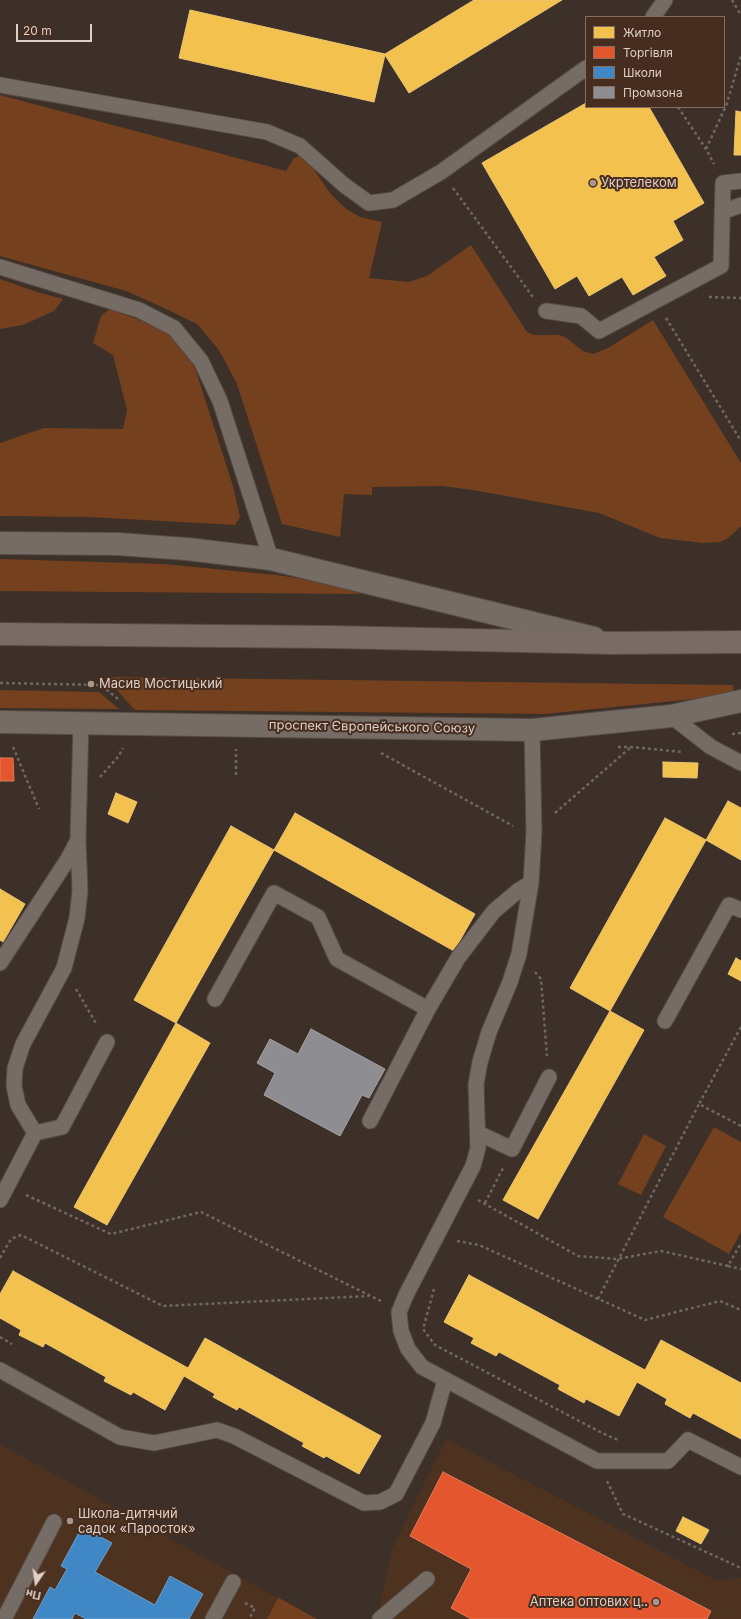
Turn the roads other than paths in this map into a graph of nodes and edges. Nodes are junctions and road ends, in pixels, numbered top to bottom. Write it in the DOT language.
graph roads {
  1 [pos="665,0"];
  2 [pos="654,16"];
  3 [pos="585,69"];
  4 [pos="0,84"];
  5 [pos="741,181"];
  6 [pos="741,204"];
  7 [pos="722,212"];
  8 [pos="0,267"];
  9 [pos="546,312"];
  10 [pos="0,543"];
  11 [pos="271,559"];
  12 [pos="0,634"];
  13 [pos="741,642"];
  14 [pos="613,643"];
  15 [pos="741,701"];
  16 [pos="671,716"];
  17 [pos="0,722"];
  18 [pos="81,722"];
  19 [pos="532,730"];
  20 [pos="741,763"];
  21 [pos="78,839"];
  22 [pos="531,883"];
  23 [pos="741,910"];
  24 [pos="0,963"];
  25 [pos="215,999"];
  26 [pos="428,1009"];
  27 [pos="665,1021"];
  28 [pos="108,1042"];
  29 [pos="548,1077"];
  30 [pos="370,1121"];
  31 [pos="35,1133"];
  32 [pos="478,1133"];
  33 [pos="4,1193"];
  34 [pos="0,1370"];
  35 [pos="445,1380"];
  36 [pos="741,1467"];
  37 [pos="54,1522"];
  38 [pos="427,1579"];
  39 [pos="233,1582"];
  40 [pos="4,1619"];
  41 [pos="213,1619"];
  42 [pos="380,1619"];
  1 -- 2 [label="lane"];
  3 -- 4 [label="lane"];
  5 -- 7 [label="lane"];
  6 -- 7 [label="lane"];
  7 -- 9 [label="lane"];
  8 -- 11 [label="lane"];
  10 -- 11 [label="street"];
  11 -- 14 [label="street"];
  12 -- 14 [label="main road"];
  13 -- 14 [label="main road"];
  15 -- 16 [label="street, проспект Європейського Союзу"];
  16 -- 19 [label="street, проспект Європейського Союзу"];
  16 -- 20 [label="lane"];
  17 -- 18 [label="street, проспект Європейського Союзу"];
  18 -- 19 [label="street, проспект Європейського Союзу"];
  18 -- 21 [label="lane"];
  19 -- 22 [label="lane"];
  21 -- 24 [label="lane"];
  21 -- 31 [label="lane"];
  22 -- 26 [label="lane"];
  22 -- 32 [label="lane"];
  23 -- 27 [label="lane"];
  25 -- 26 [label="lane"];
  26 -- 30 [label="lane"];
  28 -- 31 [label="lane"];
  29 -- 32 [label="lane"];
  31 -- 33 [label="lane"];
  32 -- 35 [label="lane"];
  34 -- 35 [label="lane"];
  35 -- 36 [label="lane"];
  37 -- 40 [label="lane"];
  38 -- 42 [label="lane"];
  39 -- 41 [label="lane"];
}
